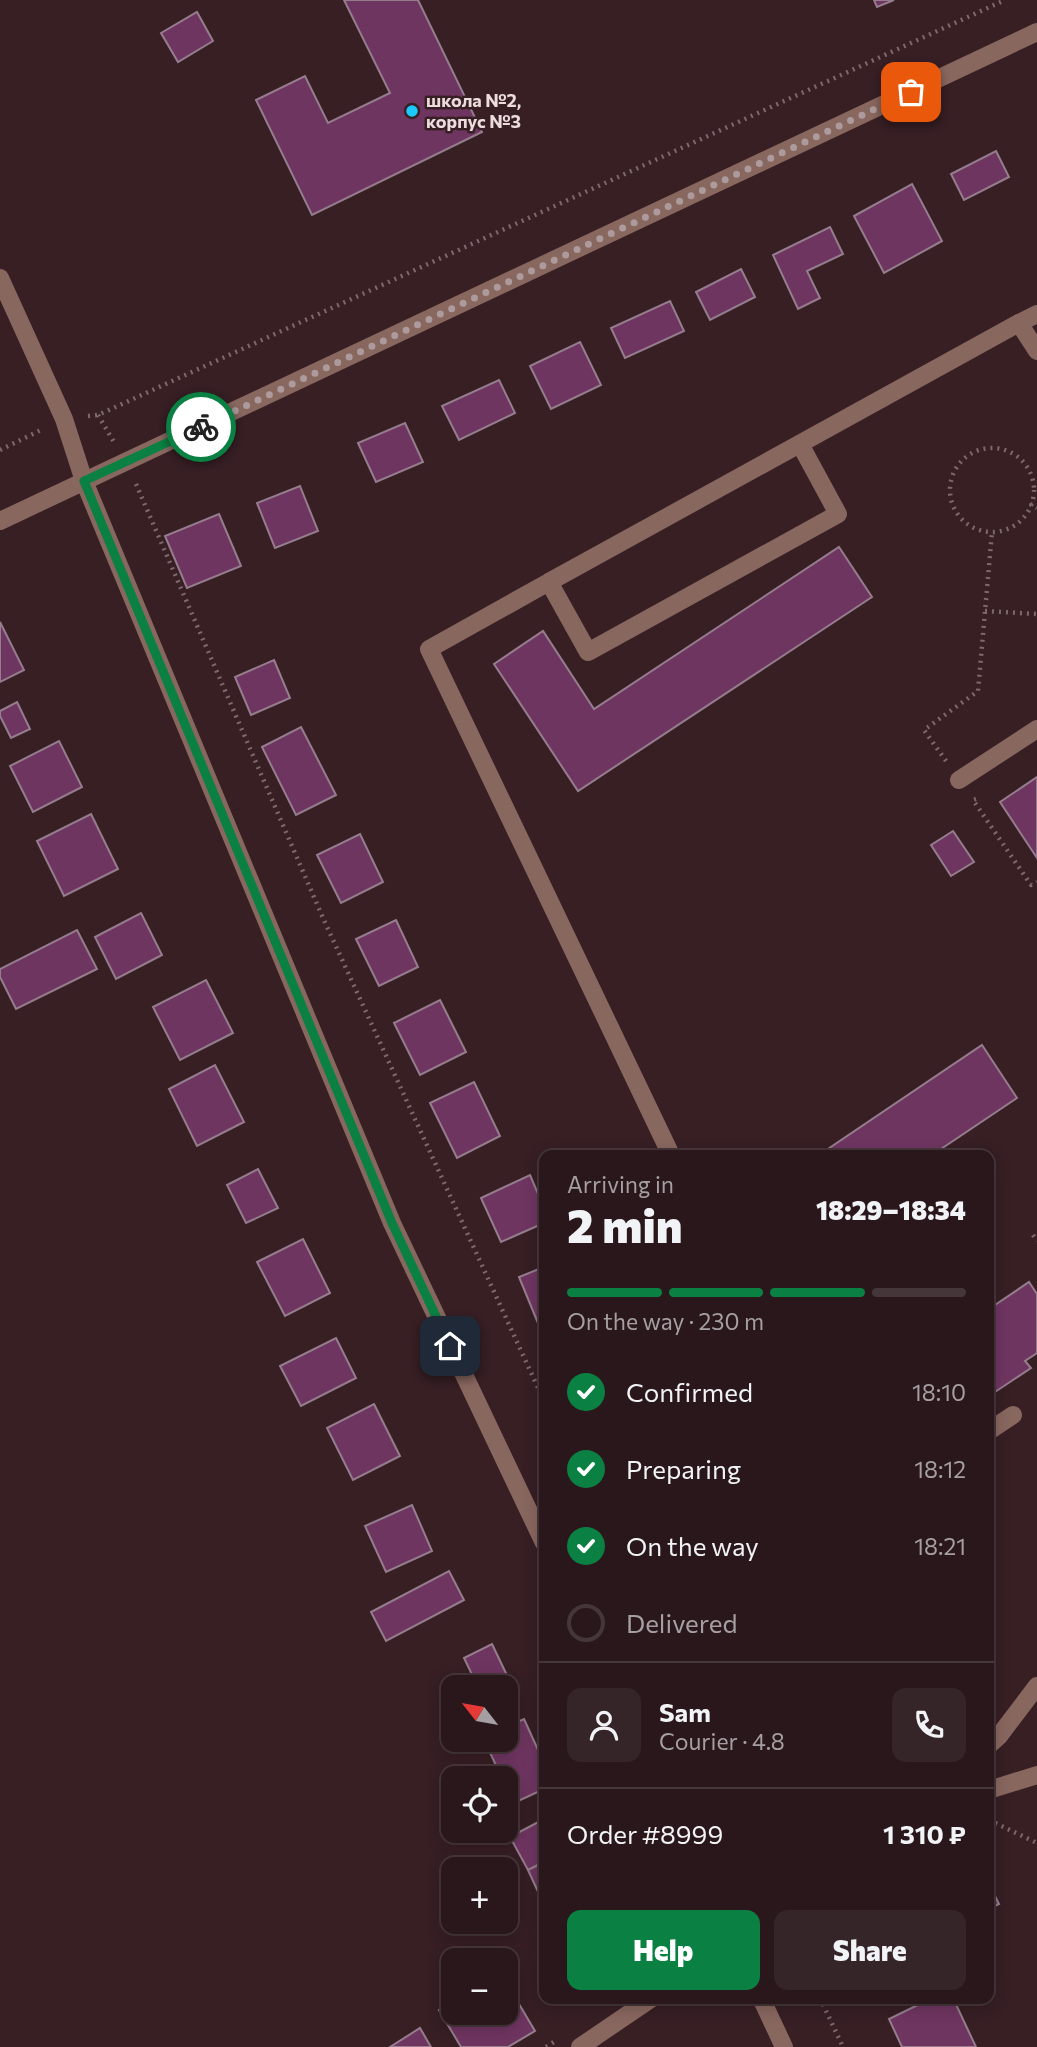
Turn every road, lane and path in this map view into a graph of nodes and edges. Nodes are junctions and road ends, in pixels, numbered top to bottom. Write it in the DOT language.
graph roads {
  1 [pos="1005,0"];
  2 [pos="1037,32"];
  3 [pos="0,278"];
  4 [pos="1037,314"];
  5 [pos="1019,323"];
  6 [pos="1037,351"];
  7 [pos="37,417"];
  8 [pos="64,419"];
  9 [pos="43,429"];
  10 [pos="45,440"];
  11 [pos="800,444"];
  12 [pos="0,450"];
  13 [pos="127,462"];
  14 [pos="84,481"];
  15 [pos="1030,504"];
  16 [pos="1037,508"];
  17 [pos="0,520"];
  18 [pos="992,531"];
  19 [pos="550,582"];
  20 [pos="985,611"];
  21 [pos="1037,614"];
  22 [pos="1037,729"];
  23 [pos="960,780"];
  24 [pos="984,793"];
  25 [pos="973,800"];
  26 [pos="1037,882"];
  27 [pos="669,1150"];
  28 [pos="1033,1235"];
  29 [pos="1037,1241"];
  30 [pos="539,1390"];
  31 [pos="1013,1415"];
  32 [pos="994,1428"];
  33 [pos="539,1532"];
  34 [pos="1037,1686"];
  35 [pos="994,1740"];
  36 [pos="1037,1775"];
  37 [pos="994,1788"];
  38 [pos="994,1822"];
  39 [pos="1037,1843"];
  40 [pos="643,2004"];
  41 [pos="764,2004"];
  42 [pos="823,2004"];
  43 [pos="580,2047"];
  44 [pos="783,2047"];
  45 [pos="843,2047"];
  1 -- 8 [label="path"];
  2 -- 13 [label="street"];
  3 -- 8 [label="street"];
  4 -- 5 [label="street"];
  5 -- 6 [label="street"];
  5 -- 11 [label="street"];
  7 -- 9 [label="path"];
  8 -- 9 [label="path"];
  8 -- 14 [label="street"];
  9 -- 10 [label="path"];
  9 -- 12 [label="path"];
  11 -- 19 [label="street"];
  11 -- 19 [label="street"];
  13 -- 14 [label="street"];
  13 -- 30 [label="path"];
  14 -- 17 [label="street"];
  14 -- 33 [label="street"];
  15 -- 16 [label="path"];
  15 -- 18 [label="path"];
  15 -- 18 [label="path"];
  18 -- 20 [label="path"];
  19 -- 27 [label="street"];
  20 -- 21 [label="path"];
  20 -- 23 [label="path"];
  22 -- 23 [label="street"];
  23 -- 25 [label="path"];
  24 -- 25 [label="path"];
  25 -- 26 [label="path"];
  28 -- 29 [label="path"];
  31 -- 32 [label="street"];
  34 -- 35 [label="street"];
  36 -- 37 [label="street"];
  38 -- 39 [label="path"];
  40 -- 43 [label="street"];
  41 -- 44 [label="street"];
  42 -- 45 [label="path"];
}
